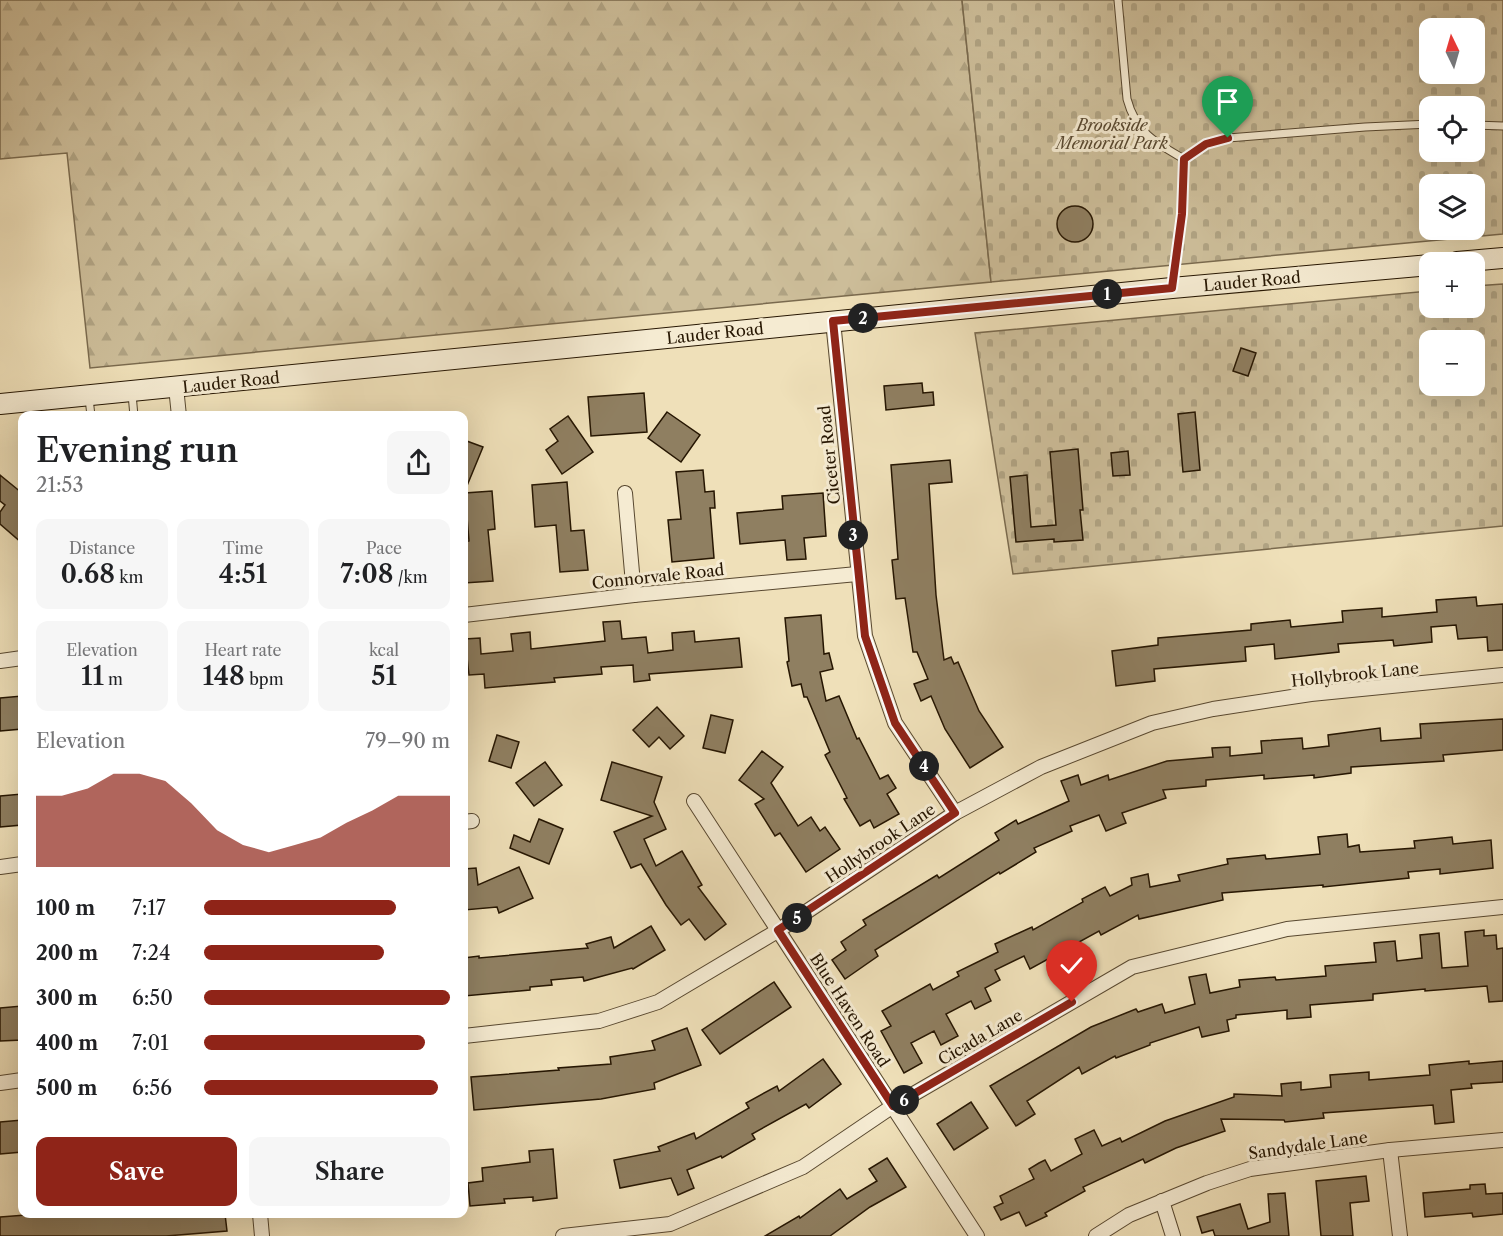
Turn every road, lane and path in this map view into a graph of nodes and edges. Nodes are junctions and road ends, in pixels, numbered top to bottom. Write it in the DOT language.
graph roads {
  1 [pos="1118,0"];
  2 [pos="1419,125"];
  3 [pos="1485,125"];
  4 [pos="1503,126"];
  5 [pos="1184,159"];
  6 [pos="1503,258"];
  7 [pos="1485,260"];
  8 [pos="1419,266"];
  9 [pos="1172,288"];
  10 [pos="833,321"];
  11 [pos="176,387"];
  12 [pos="132,391"];
  13 [pos="88,395"];
  14 [pos="0,404"];
  15 [pos="90,411"];
  16 [pos="134,411"];
  17 [pos="178,411"];
  18 [pos="624,493"];
  19 [pos="857,574"];
  20 [pos="634,595"];
  21 [pos="468,615"];
  22 [pos="18,658"];
  23 [pos="0,660"];
  24 [pos="1503,675"];
  25 [pos="694,801"];
  26 [pos="955,813"];
  27 [pos="18,865"];
  28 [pos="0,867"];
  29 [pos="1503,907"];
  30 [pos="778,930"];
  31 [pos="468,1036"];
  32 [pos="18,1081"];
  33 [pos="0,1083"];
  34 [pos="893,1106"];
  35 [pos="1503,1140"];
  36 [pos="1390,1150"];
  37 [pos="1162,1201"];
  38 [pos="260,1218"];
  39 [pos="262,1236"];
  40 [pos="563,1236"];
  41 [pos="977,1236"];
  42 [pos="1096,1236"];
  43 [pos="1173,1236"];
  44 [pos="1400,1236"];
  1 -- 5 [label="lane"];
  2 -- 5 [label="lane"];
  3 -- 4 [label="lane"];
  5 -- 9 [label="lane"];
  6 -- 7 [label="main road"];
  8 -- 9 [label="main road, Lauder Road"];
  9 -- 10 [label="main road, Lauder Road"];
  10 -- 11 [label="main road, Lauder Road"];
  10 -- 19 [label="street, Ciceter Road"];
  11 -- 12 [label="main road, Lauder Road"];
  11 -- 17 [label="street"];
  12 -- 13 [label="main road, Lauder Road"];
  12 -- 16 [label="lane"];
  13 -- 14 [label="main road, Lauder Road"];
  13 -- 15 [label="lane"];
  18 -- 20 [label="street"];
  19 -- 20 [label="street, Connorvale Road"];
  19 -- 26 [label="street, Ciceter Road"];
  20 -- 21 [label="street, Connorvale Road"];
  22 -- 23 [label="street"];
  24 -- 26 [label="street, Hollybrook Lane"];
  25 -- 30 [label="street, Blue Haven Road"];
  26 -- 30 [label="street, Hollybrook Lane"];
  27 -- 28 [label="street"];
  29 -- 34 [label="street, Cicada Lane"];
  30 -- 31 [label="street, Hollybrook Lane"];
  30 -- 34 [label="street, Blue Haven Road"];
  32 -- 33 [label="street"];
  34 -- 40 [label="street, Cicada Lane"];
  34 -- 41 [label="street, Blue Haven Road"];
  35 -- 36 [label="street, Sandydale Lane"];
  36 -- 37 [label="street, Sandydale Lane"];
  36 -- 44 [label="street"];
  37 -- 42 [label="street, Sandydale Lane"];
  37 -- 43 [label="street"];
  38 -- 39 [label="street"];
}
